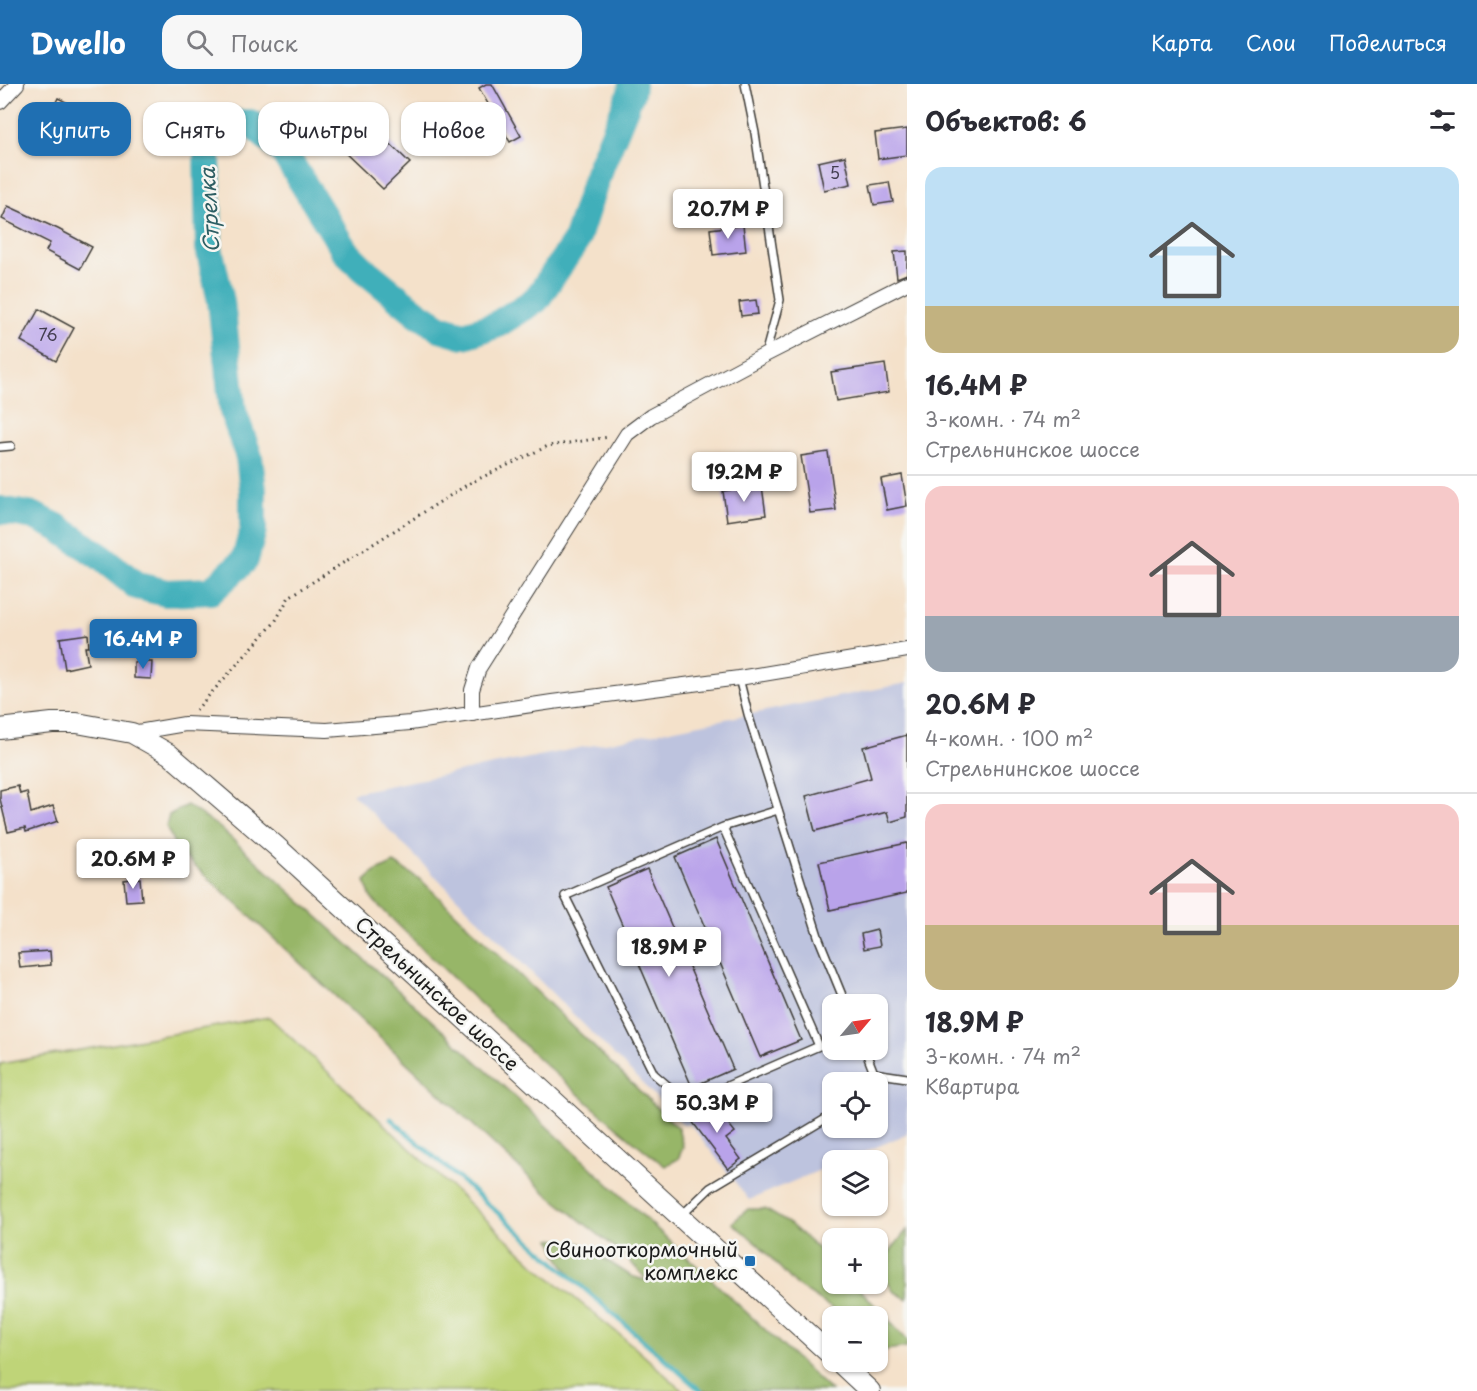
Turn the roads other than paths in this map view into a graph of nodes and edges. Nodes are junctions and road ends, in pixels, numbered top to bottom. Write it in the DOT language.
graph roads {
  1 [pos="17,84"];
  2 [pos="745,84"];
  3 [pos="0,102"];
  4 [pos="907,284"];
  5 [pos="765,355"];
  6 [pos="11,446"];
  7 [pos="0,447"];
  8 [pos="907,650"];
  9 [pos="739,678"];
  10 [pos="472,714"];
  11 [pos="0,729"];
  12 [pos="132,732"];
  13 [pos="778,810"];
  14 [pos="723,827"];
  15 [pos="842,994"];
  16 [pos="888,1075"];
  17 [pos="907,1078"];
  18 [pos="822,1121"];
  19 [pos="680,1217"];
  20 [pos="822,1347"];
  21 [pos="849,1372"];
  22 [pos="870,1391"];
  1 -- 3 [label="street"];
  2 -- 5 [label="lane"];
  4 -- 5 [label="street"];
  5 -- 10 [label="street"];
  6 -- 7 [label="lane"];
  8 -- 9 [label="street"];
  9 -- 10 [label="street"];
  9 -- 13 [label="lane"];
  10 -- 12 [label="street"];
  11 -- 12 [label="main road, Стрельнинское шоссе"];
  12 -- 19 [label="main road, Стрельнинское шоссе"];
  13 -- 14 [label="lane"];
  13 -- 15 [label="lane"];
  14 -- 14 [label="lane"];
  16 -- 17 [label="lane"];
  18 -- 19 [label="lane"];
  19 -- 20 [label="main road, Стрельнинское шоссе"];
  21 -- 22 [label="main road"];
}
